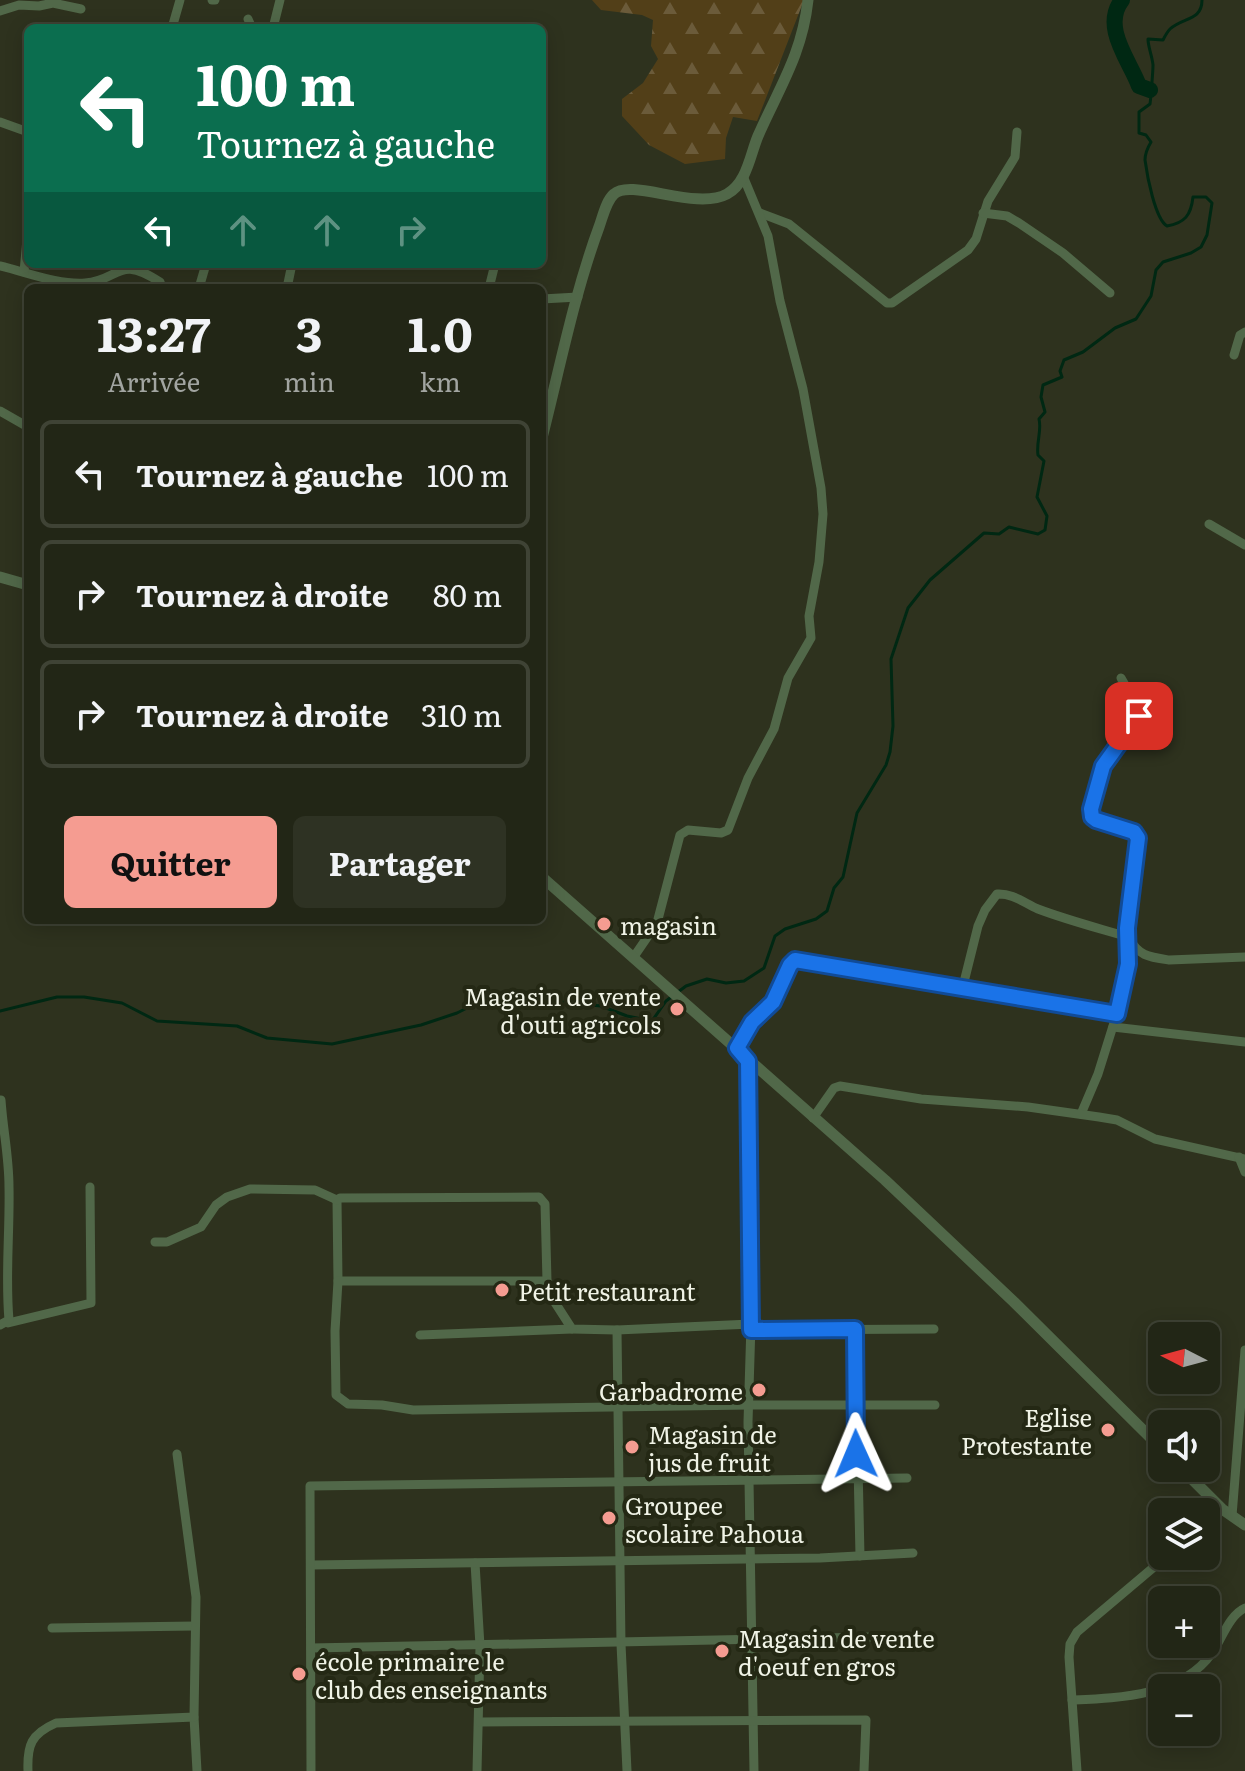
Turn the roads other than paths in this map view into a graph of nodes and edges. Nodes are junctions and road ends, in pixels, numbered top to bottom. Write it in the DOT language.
graph roads {
  1 [pos="180,0"];
  2 [pos="280,0"];
  3 [pos="808,0"];
  4 [pos="61,3"];
  5 [pos="81,9"];
  6 [pos="0,11"];
  7 [pos="173,24"];
  8 [pos="274,24"];
  9 [pos="0,122"];
  10 [pos="24,131"];
  11 [pos="1017,132"];
  12 [pos="743,176"];
  13 [pos="760,213"];
  14 [pos="983,213"];
  15 [pos="0,266"];
  16 [pos="24,268"];
  17 [pos="143,268"];
  18 [pos="24,272"];
  19 [pos="161,284"];
  20 [pos="1110,293"];
  21 [pos="578,297"];
  22 [pos="546,299"];
  23 [pos="1245,332"];
  24 [pos="1234,355"];
  25 [pos="0,411"];
  26 [pos="546,422"];
  27 [pos="24,425"];
  28 [pos="1209,524"];
  29 [pos="1245,545"];
  30 [pos="0,577"];
  31 [pos="24,584"];
  32 [pos="1121,678"];
  33 [pos="546,881"];
  34 [pos="1128,937"];
  35 [pos="1245,957"];
  36 [pos="633,958"];
  37 [pos="963,986"];
  38 [pos="1117,1014"];
  39 [pos="1113,1027"];
  40 [pos="1245,1042"];
  41 [pos="737,1048"];
  42 [pos="748,1061"];
  43 [pos="1,1100"];
  44 [pos="1081,1114"];
  45 [pos="813,1118"];
  46 [pos="4,1140"];
  47 [pos="1242,1158"];
  48 [pos="1245,1172"];
  49 [pos="90,1187"];
  50 [pos="337,1200"];
  51 [pos="4,1230"];
  52 [pos="155,1242"];
  53 [pos="338,1281"];
  54 [pos="547,1281"];
  55 [pos="4,1324"];
  56 [pos="751,1327"];
  57 [pos="572,1329"];
  58 [pos="855,1329"];
  59 [pos="934,1329"];
  60 [pos="617,1330"];
  61 [pos="420,1335"];
  62 [pos="1245,1350"];
  63 [pos="750,1405"];
  64 [pos="855,1405"];
  65 [pos="935,1405"];
  66 [pos="618,1408"];
  67 [pos="1148,1435"];
  68 [pos="177,1454"];
  69 [pos="907,1478"];
  70 [pos="856,1479"];
  71 [pos="750,1480"];
  72 [pos="620,1482"];
  73 [pos="1195,1482"];
  74 [pos="1227,1513"];
  75 [pos="1220,1516"];
  76 [pos="1245,1525"];
  77 [pos="913,1553"];
  78 [pos="860,1556"];
  79 [pos="750,1559"];
  80 [pos="620,1561"];
  81 [pos="475,1563"];
  82 [pos="311,1565"];
  83 [pos="1150,1570"];
  84 [pos="1245,1608"];
  85 [pos="195,1626"];
  86 [pos="52,1628"];
  87 [pos="871,1637"];
  88 [pos="751,1639"];
  89 [pos="621,1644"];
  90 [pos="480,1646"];
  91 [pos="311,1648"];
  92 [pos="1072,1700"];
  93 [pos="194,1717"];
  94 [pos="626,1720"];
  95 [pos="480,1722"];
  96 [pos="752,1722"];
  97 [pos="28,1771"];
  98 [pos="197,1771"];
  99 [pos="311,1771"];
  100 [pos="477,1771"];
  101 [pos="627,1771"];
  102 [pos="754,1771"];
  103 [pos="864,1771"];
  104 [pos="1077,1771"];
  1 -- 7 [label="street"];
  2 -- 8 [label="street"];
  3 -- 12 [label="street"];
  4 -- 5 [label="street"];
  4 -- 6 [label="street"];
  9 -- 10 [label="street"];
  11 -- 14 [label="street"];
  12 -- 13 [label="street"];
  12 -- 21 [label="street"];
  13 -- 14 [label="street"];
  13 -- 36 [label="street"];
  14 -- 20 [label="street"];
  15 -- 18 [label="street"];
  16 -- 18 [label="street"];
  17 -- 18 [label="street"];
  17 -- 19 [label="street"];
  21 -- 22 [label="street"];
  21 -- 26 [label="street"];
  23 -- 24 [label="street"];
  25 -- 27 [label="street"];
  28 -- 29 [label="street"];
  30 -- 31 [label="street"];
  32 -- 34 [label="street"];
  33 -- 36 [label="street"];
  34 -- 35 [label="street"];
  34 -- 37 [label="street"];
  34 -- 38 [label="street"];
  36 -- 41 [label="street"];
  37 -- 38 [label="street"];
  37 -- 41 [label="street"];
  38 -- 39 [label="street"];
  39 -- 40 [label="street"];
  39 -- 44 [label="street"];
  41 -- 42 [label="street"];
  42 -- 45 [label="street"];
  42 -- 56 [label="street"];
  43 -- 46 [label="street"];
  44 -- 45 [label="street"];
  44 -- 47 [label="street"];
  45 -- 67 [label="street"];
  46 -- 51 [label="street"];
  47 -- 48 [label="street"];
  49 -- 55 [label="street"];
  50 -- 52 [label="street"];
  50 -- 53 [label="street"];
  50 -- 54 [label="street"];
  51 -- 55 [label="street"];
  53 -- 54 [label="street"];
  53 -- 66 [label="street"];
  54 -- 57 [label="street"];
  56 -- 58 [label="street"];
  56 -- 60 [label="street"];
  56 -- 63 [label="street"];
  57 -- 60 [label="street"];
  57 -- 61 [label="street"];
  58 -- 59 [label="street"];
  58 -- 64 [label="street"];
  60 -- 66 [label="street"];
  62 -- 74 [label="street"];
  63 -- 64 [label="street"];
  63 -- 66 [label="street"];
  63 -- 71 [label="street"];
  64 -- 65 [label="street"];
  64 -- 70 [label="street"];
  66 -- 72 [label="street"];
  68 -- 85 [label="street"];
  69 -- 70 [label="street"];
  70 -- 71 [label="street"];
  70 -- 78 [label="street"];
  71 -- 72 [label="street"];
  71 -- 79 [label="street"];
  72 -- 80 [label="street"];
  72 -- 82 [label="street"];
  73 -- 74 [label="street"];
  74 -- 75 [label="street"];
  74 -- 76 [label="street"];
  77 -- 78 [label="street"];
  78 -- 79 [label="street"];
  79 -- 80 [label="street"];
  79 -- 88 [label="street"];
  80 -- 81 [label="street"];
  80 -- 89 [label="street"];
  81 -- 82 [label="street"];
  81 -- 90 [label="street"];
  82 -- 91 [label="street"];
  83 -- 92 [label="street"];
  84 -- 92 [label="street"];
  85 -- 86 [label="street"];
  85 -- 93 [label="street"];
  87 -- 88 [label="street"];
  88 -- 89 [label="street"];
  88 -- 96 [label="street"];
  89 -- 90 [label="street"];
  89 -- 94 [label="street"];
  90 -- 91 [label="street"];
  90 -- 95 [label="street"];
  91 -- 99 [label="street"];
  92 -- 104 [label="street"];
  93 -- 97 [label="street"];
  93 -- 98 [label="street"];
  94 -- 95 [label="street"];
  94 -- 96 [label="street"];
  94 -- 101 [label="street"];
  95 -- 100 [label="street"];
  96 -- 102 [label="street"];
  96 -- 103 [label="street"];
}
